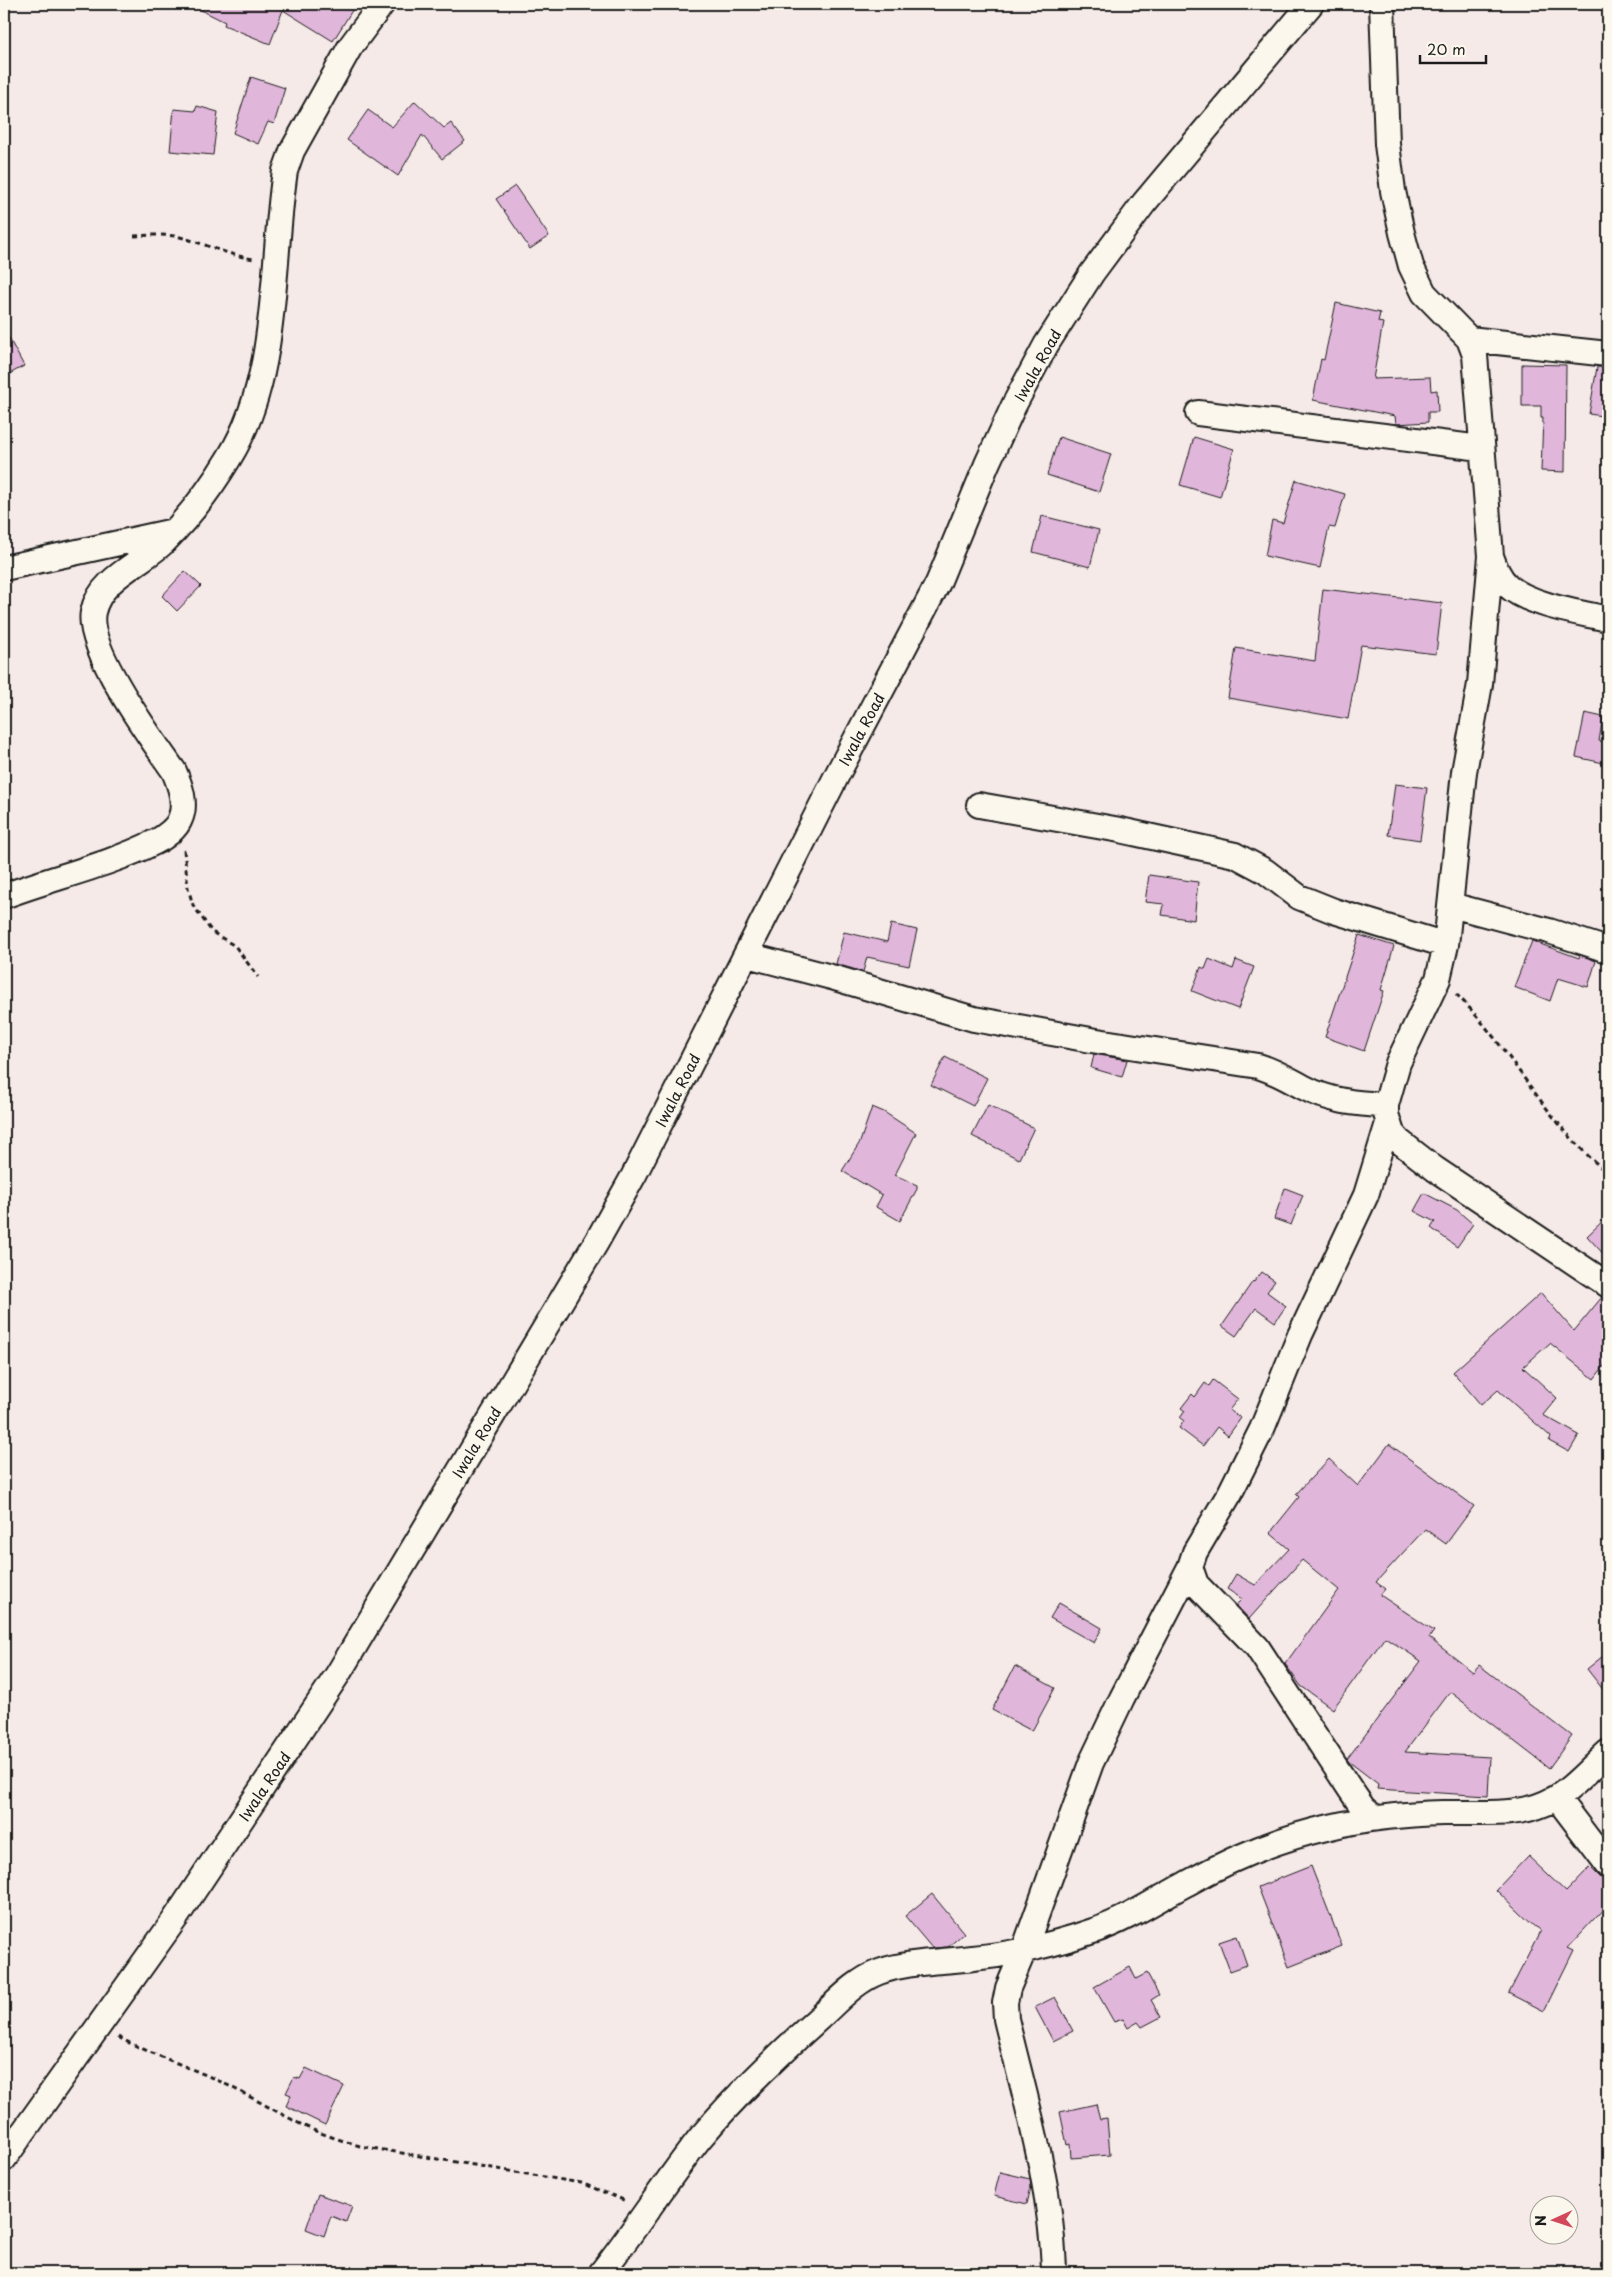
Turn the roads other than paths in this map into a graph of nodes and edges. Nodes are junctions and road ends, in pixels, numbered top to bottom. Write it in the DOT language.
graph roads {
  1 [pos="382,4"];
  2 [pos="1311,4"];
  3 [pos="1382,4"];
  4 [pos="1470,339"];
  5 [pos="1608,354"];
  6 [pos="1198,413"];
  7 [pos="1481,448"];
  8 [pos="174,532"];
  9 [pos="1491,556"];
  10 [pos="4,568"];
  11 [pos="1608,619"];
  12 [pos="979,805"];
  13 [pos="4,896"];
  14 [pos="1451,905"];
  15 [pos="1446,945"];
  16 [pos="1608,950"];
  17 [pos="746,955"];
  18 [pos="1387,1114"];
  19 [pos="1608,1285"];
  20 [pos="1190,1567"];
  21 [pos="1608,1752"];
  22 [pos="1557,1798"];
  23 [pos="1374,1818"];
  24 [pos="1608,1865"];
  25 [pos="1024,1950"];
  26 [pos="4,2159"];
  27 [pos="601,2273"];
  28 [pos="1054,2273"];
  1 -- 8 [label="street"];
  2 -- 17 [label="street, Iwala Road"];
  3 -- 4 [label="street"];
  4 -- 5 [label="street"];
  4 -- 7 [label="street"];
  6 -- 7 [label="street"];
  7 -- 9 [label="street"];
  8 -- 10 [label="street"];
  8 -- 13 [label="street"];
  9 -- 11 [label="street"];
  9 -- 14 [label="street"];
  12 -- 15 [label="street"];
  14 -- 15 [label="street"];
  14 -- 16 [label="street"];
  15 -- 18 [label="street"];
  17 -- 18 [label="street"];
  17 -- 26 [label="street, Iwala Road"];
  18 -- 19 [label="street"];
  18 -- 20 [label="street"];
  20 -- 23 [label="street"];
  20 -- 25 [label="street"];
  21 -- 22 [label="street"];
  22 -- 23 [label="street"];
  22 -- 24 [label="street"];
  23 -- 25 [label="street"];
  25 -- 27 [label="street"];
  25 -- 28 [label="street"];
}
